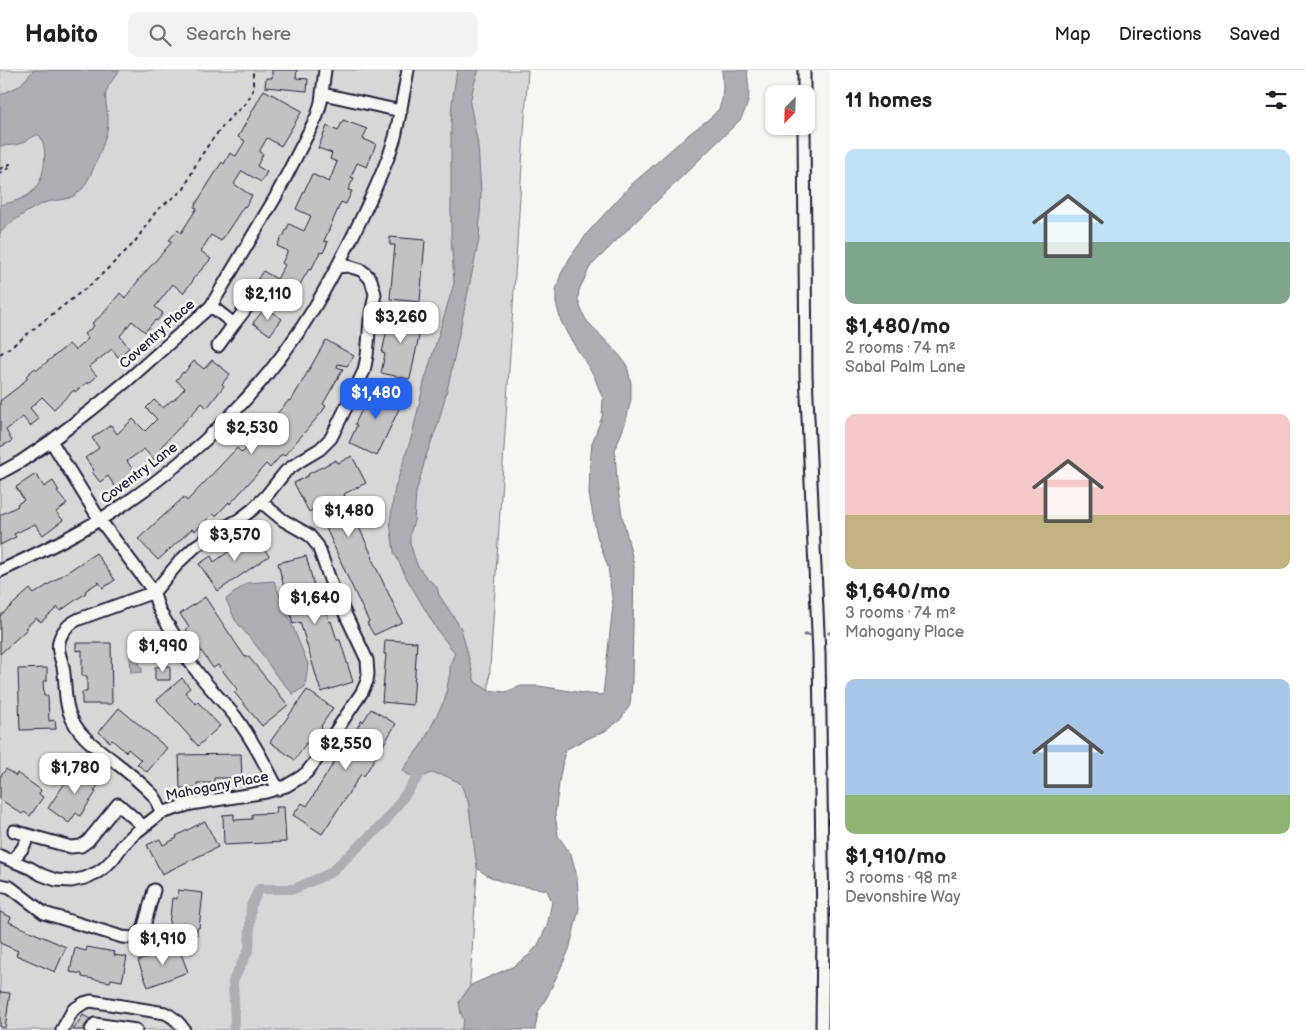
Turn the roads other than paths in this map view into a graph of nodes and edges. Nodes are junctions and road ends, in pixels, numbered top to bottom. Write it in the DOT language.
graph roads {
  1 [pos="325,70"];
  2 [pos="408,70"];
  3 [pos="804,70"];
  4 [pos="804,85"];
  5 [pos="323,94"];
  6 [pos="400,111"];
  7 [pos="804,135"];
  8 [pos="338,267"];
  9 [pos="211,306"];
  10 [pos="248,306"];
  11 [pos="234,324"];
  12 [pos="218,346"];
  13 [pos="52,441"];
  14 [pos="0,472"];
  15 [pos="261,502"];
  16 [pos="100,520"];
  17 [pos="0,570"];
  18 [pos="154,592"];
  19 [pos="278,789"];
  20 [pos="161,812"];
  21 [pos="143,826"];
  22 [pos="14,832"];
  23 [pos="29,836"];
  24 [pos="0,856"];
  25 [pos="12,861"];
  26 [pos="0,885"];
  27 [pos="154,890"];
  28 [pos="62,1030"];
  29 [pos="91,1030"];
  30 [pos="136,1030"];
  31 [pos="184,1030"];
  32 [pos="822,1030"];
  1 -- 5 [label="street, Coventry Place"];
  2 -- 6 [label="street, Coventry Lane"];
  3 -- 4 [label="street"];
  5 -- 6 [label="street"];
  5 -- 9 [label="street, Coventry Place"];
  6 -- 8 [label="street, Coventry Lane"];
  7 -- 32 [label="street"];
  8 -- 15 [label="street"];
  8 -- 16 [label="street, Coventry Lane"];
  9 -- 11 [label="street"];
  9 -- 13 [label="street, Coventry Place"];
  10 -- 11 [label="street"];
  11 -- 12 [label="street"];
  13 -- 14 [label="street, Coventry Place"];
  13 -- 16 [label="street"];
  15 -- 18 [label="street"];
  15 -- 19 [label="street, Mahogany Place"];
  16 -- 17 [label="street, Coventry Lane"];
  16 -- 18 [label="street"];
  18 -- 19 [label="street"];
  18 -- 20 [label="street"];
  19 -- 20 [label="street, Mahogany Place"];
  20 -- 21 [label="street"];
  21 -- 23 [label="street"];
  21 -- 25 [label="street"];
  22 -- 23 [label="street"];
  23 -- 25 [label="street"];
  24 -- 25 [label="street"];
  26 -- 27 [label="street"];
  28 -- 31 [label="street"];
  29 -- 30 [label="street"];
}
